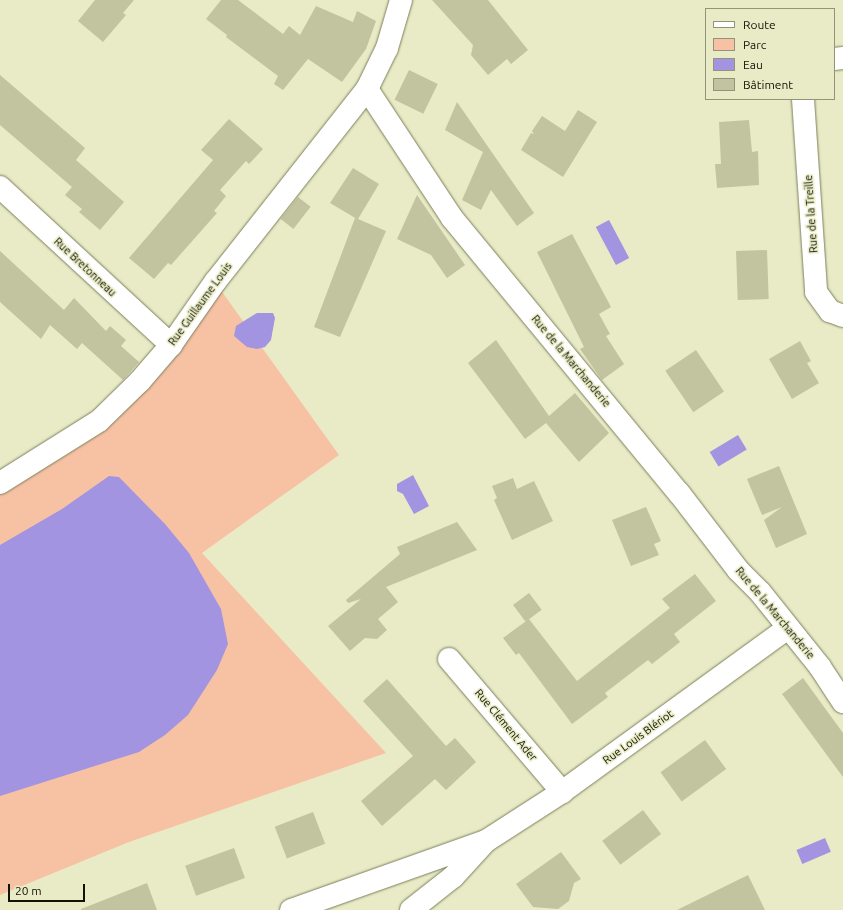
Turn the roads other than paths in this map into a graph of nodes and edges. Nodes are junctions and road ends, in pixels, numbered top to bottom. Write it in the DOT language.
graph roads {
  1 [pos="401,0"];
  2 [pos="367,89"];
  3 [pos="803,100"];
  4 [pos="0,187"];
  5 [pos="843,316"];
  6 [pos="171,345"];
  7 [pos="0,483"];
  8 [pos="788,628"];
  9 [pos="449,659"];
  10 [pos="843,702"];
  11 [pos="562,792"];
  12 [pos="486,840"];
  13 [pos="298,909"];
  14 [pos="411,910"];
  1 -- 2 [label="street"];
  2 -- 6 [label="street, Rue Guillaume Louis"];
  2 -- 8 [label="street, Rue de la Marchanderie"];
  3 -- 5 [label="street, Rue de la Treille"];
  4 -- 6 [label="street, Rue Bretonneau"];
  6 -- 7 [label="street, Rue Guillaume Louis"];
  8 -- 10 [label="street, Rue de la Marchanderie"];
  8 -- 11 [label="street, Rue Louis Blériot"];
  9 -- 11 [label="street, Rue Clément Ader"];
  11 -- 12 [label="street, Rue Louis Blériot"];
  12 -- 13 [label="street, Rue Louis Blériot"];
  12 -- 14 [label="street, Rue Louis Blériot"];
}
